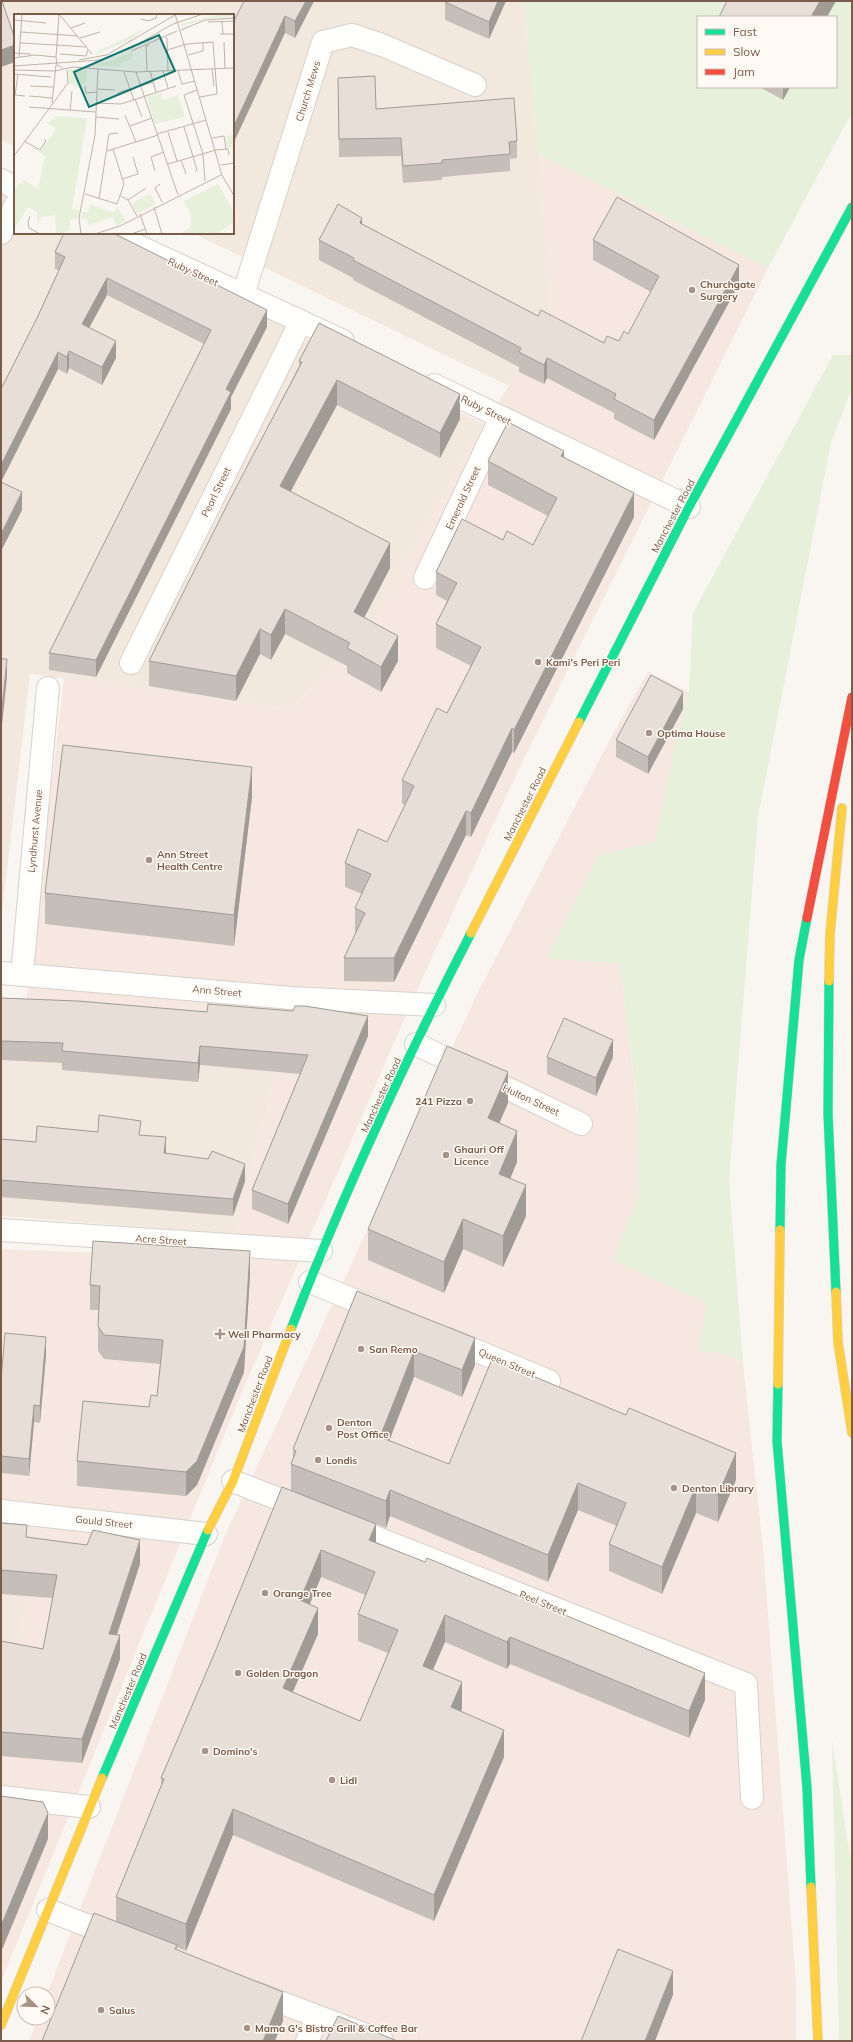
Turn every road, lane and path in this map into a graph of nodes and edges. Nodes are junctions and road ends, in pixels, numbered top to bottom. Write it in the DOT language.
graph roads {
  1 [pos="475,85"];
  2 [pos="1,180"];
  3 [pos="14,187"];
  4 [pos="852,207"];
  5 [pos="14,208"];
  6 [pos="1,233"];
  7 [pos="112,234"];
  8 [pos="243,295"];
  9 [pos="300,321"];
  10 [pos="358,348"];
  11 [pos="415,376"];
  12 [pos="501,417"];
  13 [pos="689,507"];
  14 [pos="425,578"];
  15 [pos="131,663"];
  16 [pos="48,688"];
  17 [pos="852,698"];
  18 [pos="844,785"];
  19 [pos="843,800"];
  20 [pos="11,973"];
  21 [pos="434,1005"];
  22 [pos="416,1044"];
  23 [pos="581,1124"];
  24 [pos="1,1230"];
  25 [pos="321,1251"];
  26 [pos="310,1282"];
  27 [pos="397,1318"];
  28 [pos="433,1333"];
  29 [pos="549,1381"];
  30 [pos="852,1433"];
  31 [pos="233,1481"];
  32 [pos="1,1511"];
  33 [pos="206,1534"];
  34 [pos="1,1797"];
  35 [pos="752,1798"];
  36 [pos="89,1807"];
  37 [pos="48,1910"];
  38 [pos="136,1945"];
  39 [pos="238,1986"];
  40 [pos="318,2017"];
  41 [pos="1,2025"];
  42 [pos="308,2041"];
  43 [pos="382,2041"];
  44 [pos="818,2041"];
  1 -- 8 [label="street, Church Mews"];
  2 -- 3 [label="street"];
  4 -- 13 [label="main road, Manchester Road"];
  5 -- 6 [label="street"];
  7 -- 8 [label="street, Ruby Street"];
  8 -- 9 [label="street, Ruby Street"];
  9 -- 10 [label="street, Ruby Street"];
  9 -- 15 [label="street, Pearl Street"];
  11 -- 12 [label="street, Ruby Street"];
  12 -- 13 [label="street, Ruby Street"];
  12 -- 14 [label="street, Emerald Street"];
  13 -- 21 [label="main road, Manchester Road"];
  16 -- 20 [label="street, Lyndhurst Avenue"];
  17 -- 18 [label="main road"];
  17 -- 44 [label="main road"];
  19 -- 30 [label="main road"];
  20 -- 21 [label="street, Ann Street"];
  21 -- 22 [label="main road, Manchester Road"];
  22 -- 23 [label="street, Hulton Street"];
  22 -- 25 [label="main road, Manchester Road"];
  24 -- 25 [label="street, Acre Street"];
  25 -- 26 [label="main road, Manchester Road"];
  26 -- 27 [label="street"];
  26 -- 31 [label="main road, Manchester Road"];
  28 -- 29 [label="street, Queen Street"];
  31 -- 33 [label="main road, Manchester Road"];
  31 -- 35 [label="street, Peel Street"];
  32 -- 33 [label="street, Gould Street"];
  33 -- 36 [label="main road, Manchester Road"];
  34 -- 36 [label="street"];
  36 -- 37 [label="main road, Manchester Road"];
  37 -- 38 [label="street"];
  37 -- 41 [label="main road, Manchester Road"];
  39 -- 40 [label="street"];
  40 -- 42 [label="street"];
  40 -- 43 [label="street"];
}
